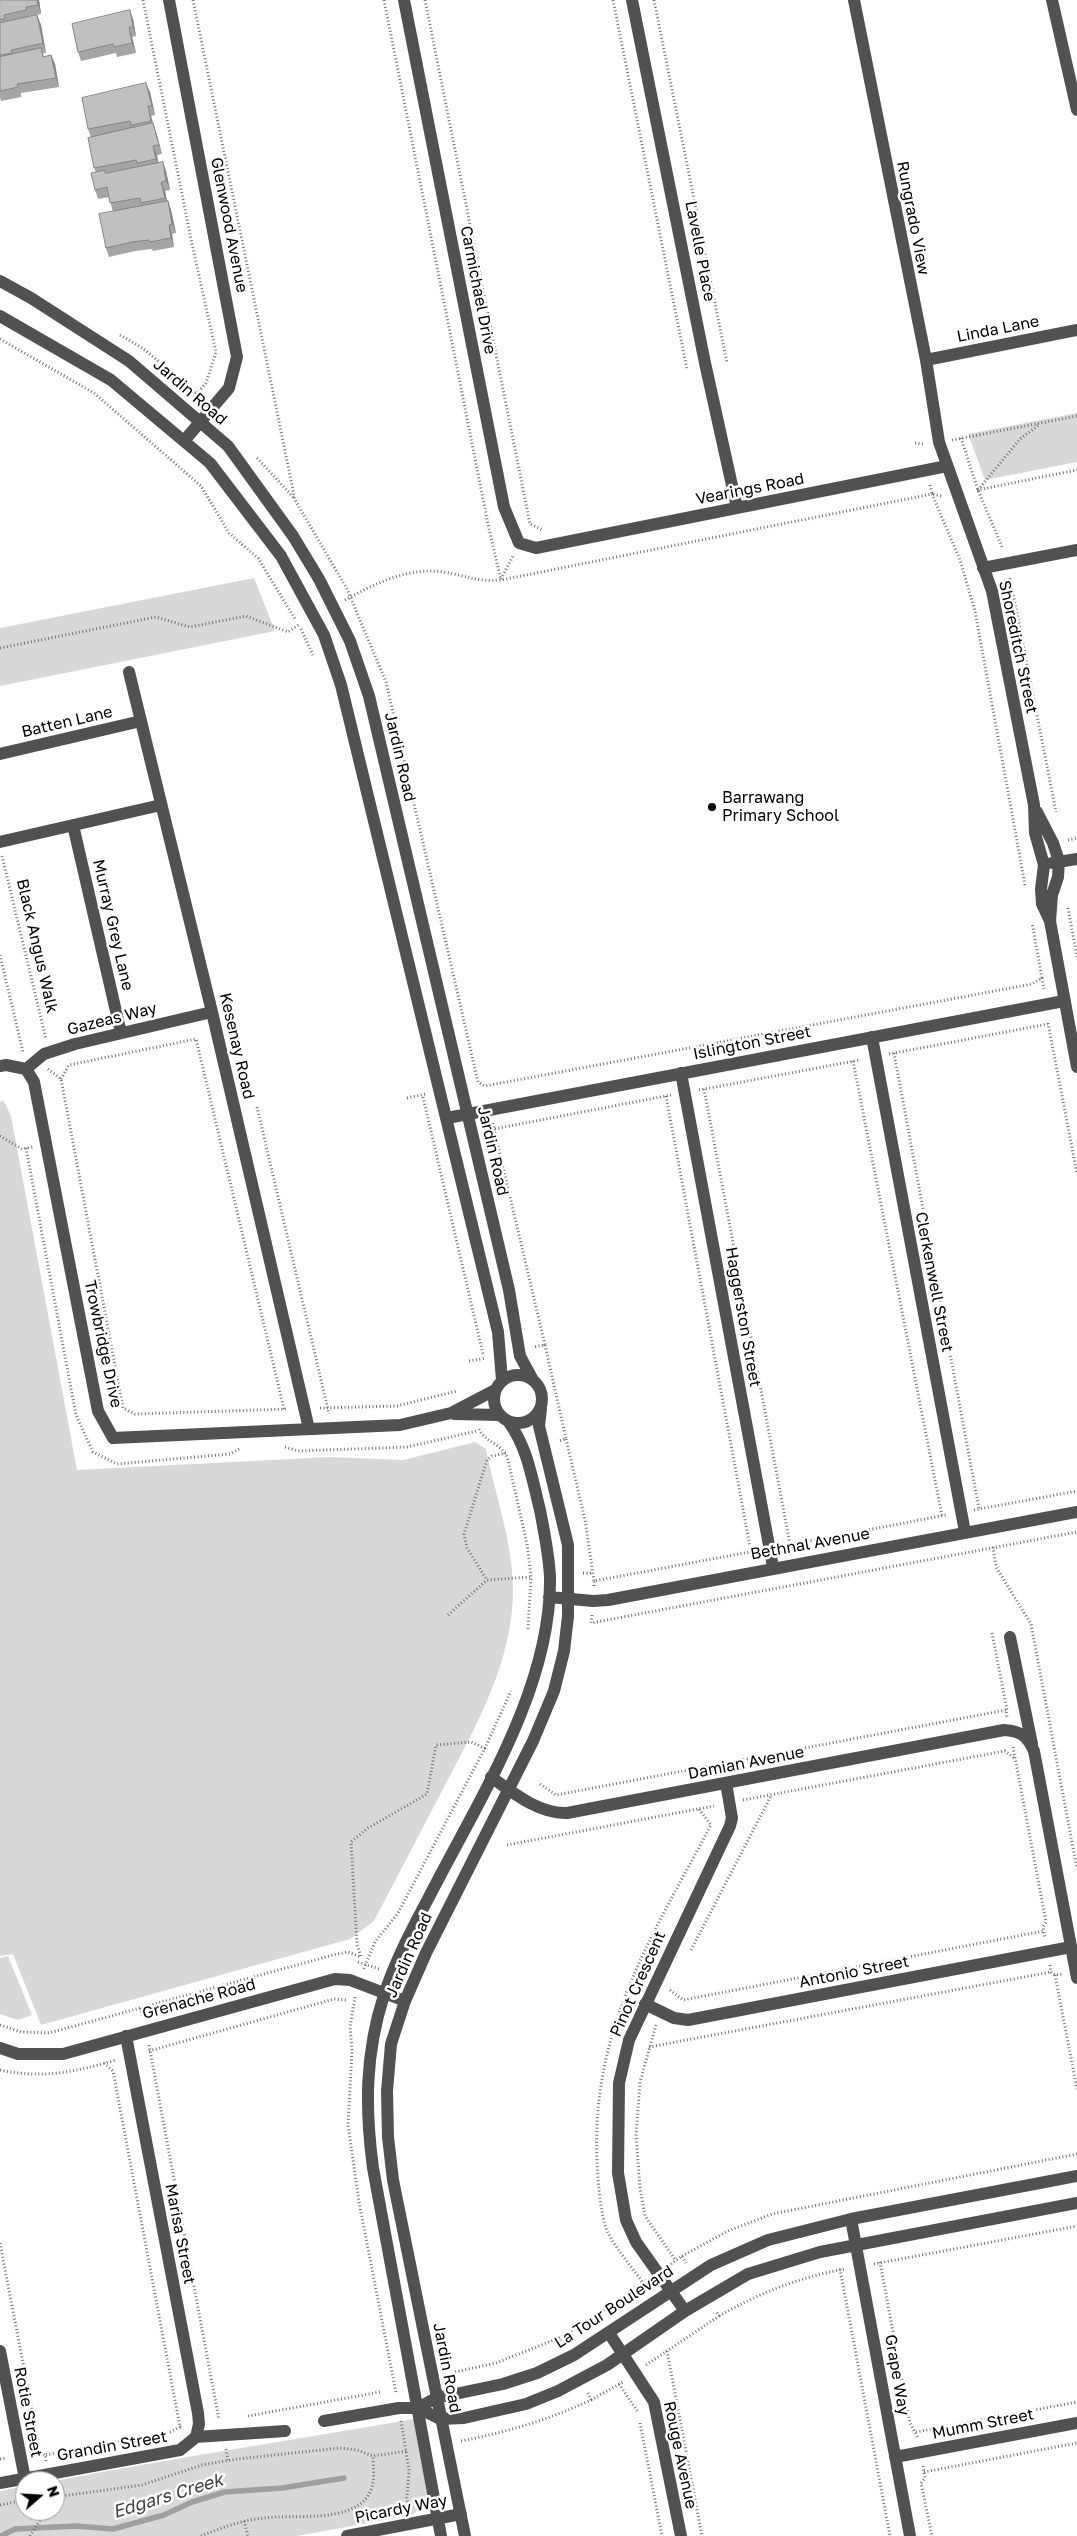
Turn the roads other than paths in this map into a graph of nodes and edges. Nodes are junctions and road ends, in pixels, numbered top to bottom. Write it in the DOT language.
graph roads {
  1 [pos="169,0"];
  2 [pos="404,0"];
  3 [pos="632,0"];
  4 [pos="854,0"];
  5 [pos="1052,0"];
  6 [pos="1077,110"];
  7 [pos="0,281"];
  8 [pos="0,316"];
  9 [pos="1077,330"];
  10 [pos="926,360"];
  11 [pos="200,422"];
  12 [pos="184,441"];
  13 [pos="939,442"];
  14 [pos="947,466"];
  15 [pos="737,508"];
  16 [pos="559,543"];
  17 [pos="1077,550"];
  18 [pos="983,568"];
  19 [pos="129,672"];
  20 [pos="141,721"];
  21 [pos="0,754"];
  22 [pos="161,805"];
  23 [pos="1034,805"];
  24 [pos="73,826"];
  25 [pos="1,848"];
  26 [pos="1069,860"];
  27 [pos="1044,865"];
  28 [pos="1050,920"];
  29 [pos="1064,1001"];
  30 [pos="212,1012"];
  31 [pos="121,1033"];
  32 [pos="872,1037"];
  33 [pos="31,1065"];
  34 [pos="0,1066"];
  35 [pos="1077,1067"];
  36 [pos="681,1073"];
  37 [pos="468,1114"];
  38 [pos="446,1118"];
  39 [pos="534,1380"];
  40 [pos="499,1385"];
  41 [pos="541,1409"];
  42 [pos="451,1414"];
  43 [pos="504,1418"];
  44 [pos="309,1429"];
  45 [pos="1077,1512"];
  46 [pos="965,1532"];
  47 [pos="773,1567"];
  48 [pos="549,1597"];
  49 [pos="569,1600"];
  50 [pos="1010,1637"];
  51 [pos="1034,1751"];
  52 [pos="490,1777"];
  53 [pos="726,1783"];
  54 [pos="508,1789"];
  55 [pos="1071,1947"];
  56 [pos="1076,1974"];
  57 [pos="384,1993"];
  58 [pos="405,2001"];
  59 [pos="645,2004"];
  60 [pos="126,2036"];
  61 [pos="0,2048"];
  62 [pos="1077,2176"];
  63 [pos="1077,2203"];
  64 [pos="851,2219"];
  65 [pos="857,2246"];
  66 [pos="671,2290"];
  67 [pos="685,2311"];
  68 [pos="609,2333"];
  69 [pos="0,2351"];
  70 [pos="624,2353"];
  71 [pos="436,2398"];
  72 [pos="418,2408"];
  73 [pos="440,2419"];
  74 [pos="324,2422"];
  75 [pos="1077,2423"];
  76 [pos="285,2431"];
  77 [pos="196,2437"];
  78 [pos="895,2457"];
  79 [pos="23,2471"];
  80 [pos="65,2471"];
  81 [pos="15,2481"];
  82 [pos="0,2483"];
  83 [pos="461,2514"];
  84 [pos="438,2519"];
  85 [pos="347,2536"];
  86 [pos="441,2536"];
  87 [pos="465,2536"];
  88 [pos="681,2536"];
  89 [pos="910,2536"];
  1 -- 11 [label="street, Glenwood Avenue"];
  2 -- 16 [label="street, Carmichael Drive"];
  3 -- 15 [label="street, Lavelle Place"];
  4 -- 10 [label="street, Rungrado View"];
  5 -- 6 [label="street"];
  7 -- 11 [label="street, Jardin Road"];
  8 -- 12 [label="street"];
  9 -- 10 [label="street, Linda Lane"];
  10 -- 13 [label="street, Rungrado View"];
  11 -- 12 [label="street, Glenwood Avenue"];
  11 -- 37 [label="street, Jardin Road"];
  12 -- 38 [label="street"];
  13 -- 14 [label="street, Shoreditch Street"];
  14 -- 15 [label="street, Vearings Road"];
  14 -- 18 [label="street, Shoreditch Street"];
  15 -- 16 [label="street, Vearings Road"];
  17 -- 18 [label="street"];
  18 -- 23 [label="street, Shoreditch Street"];
  19 -- 20 [label="street, Kesenay Road"];
  20 -- 21 [label="street, Batten Lane"];
  20 -- 22 [label="street, Kesenay Road"];
  22 -- 24 [label="street"];
  22 -- 30 [label="street, Kesenay Road"];
  23 -- 26 [label="street, Shoreditch Street"];
  23 -- 27 [label="street, Shoreditch Street"];
  24 -- 25 [label="street"];
  24 -- 31 [label="street, Murray Grey Lane"];
  26 -- 27 [label="street"];
  26 -- 28 [label="street, Shoreditch Street"];
  27 -- 28 [label="street, Shoreditch Street"];
  28 -- 29 [label="street, Shoreditch Street"];
  29 -- 32 [label="street, Islington Street"];
  29 -- 35 [label="street, Shoreditch Street"];
  30 -- 31 [label="street, Gazeas Way"];
  30 -- 44 [label="street, Kesenay Road"];
  31 -- 33 [label="street, Gazeas Way"];
  32 -- 36 [label="street, Islington Street"];
  32 -- 46 [label="street, Clerkenwell Street"];
  33 -- 34 [label="street"];
  33 -- 44 [label="street, Trowbridge Drive"];
  36 -- 37 [label="street, Islington Street"];
  36 -- 47 [label="street, Haggerston Street"];
  37 -- 38 [label="street, Islington Street"];
  37 -- 39 [label="street, Jardin Road"];
  38 -- 40 [label="street"];
  39 -- 40 [label="street"];
  39 -- 41 [label="street"];
  40 -- 42 [label="street, Trowbridge Drive"];
  40 -- 43 [label="street"];
  41 -- 43 [label="street"];
  41 -- 49 [label="street, Jardin Road"];
  42 -- 43 [label="street, Trowbridge Drive"];
  42 -- 44 [label="street, Trowbridge Drive"];
  43 -- 48 [label="street, Jardin Road"];
  45 -- 46 [label="street, Bethnal Avenue"];
  46 -- 47 [label="street, Bethnal Avenue"];
  47 -- 49 [label="street, Bethnal Avenue"];
  48 -- 49 [label="street, Bethnal Avenue"];
  48 -- 52 [label="street, Jardin Road"];
  49 -- 54 [label="street, Jardin Road"];
  50 -- 51 [label="street"];
  51 -- 53 [label="street, Damian Avenue"];
  51 -- 55 [label="street"];
  52 -- 54 [label="street, Damian Avenue"];
  52 -- 57 [label="street, Jardin Road"];
  53 -- 54 [label="street, Damian Avenue"];
  53 -- 59 [label="street, Pinot Crescent"];
  54 -- 58 [label="street, Jardin Road"];
  55 -- 56 [label="street"];
  55 -- 59 [label="street, Antonio Street"];
  57 -- 58 [label="street, Grenache Road"];
  57 -- 60 [label="street, Grenache Road"];
  57 -- 72 [label="street, Jardin Road"];
  58 -- 71 [label="street, Jardin Road"];
  59 -- 66 [label="street, Pinot Crescent"];
  60 -- 61 [label="street, Grenache Road"];
  60 -- 77 [label="street, Marisa Street"];
  62 -- 64 [label="street, La Tour Boulevard"];
  63 -- 65 [label="street"];
  64 -- 65 [label="street, Grape Way"];
  64 -- 66 [label="street, La Tour Boulevard"];
  65 -- 67 [label="street"];
  65 -- 78 [label="street, Grape Way"];
  66 -- 67 [label="street, Pinot Crescent"];
  66 -- 68 [label="street, La Tour Boulevard"];
  67 -- 70 [label="street"];
  68 -- 70 [label="street, Rouge Avenue"];
  68 -- 71 [label="street, La Tour Boulevard"];
  69 -- 79 [label="street, Rotie Street"];
  70 -- 73 [label="street"];
  70 -- 88 [label="street, Rouge Avenue"];
  71 -- 72 [label="street, La Tour Boulevard"];
  71 -- 73 [label="street, Jardin Road"];
  72 -- 73 [label="street"];
  72 -- 74 [label="street"];
  72 -- 84 [label="street, Jardin Road"];
  73 -- 83 [label="street, Jardin Road"];
  75 -- 78 [label="street, Mumm Street"];
  76 -- 77 [label="street"];
  77 -- 80 [label="street, Grandin Street"];
  78 -- 89 [label="street, Grape Way"];
  81 -- 82 [label="street, Grandin Street"];
  83 -- 84 [label="street, Picardy Way"];
  83 -- 87 [label="street, Jardin Road"];
  84 -- 85 [label="street, Picardy Way"];
  84 -- 86 [label="street, Jardin Road"];
}
